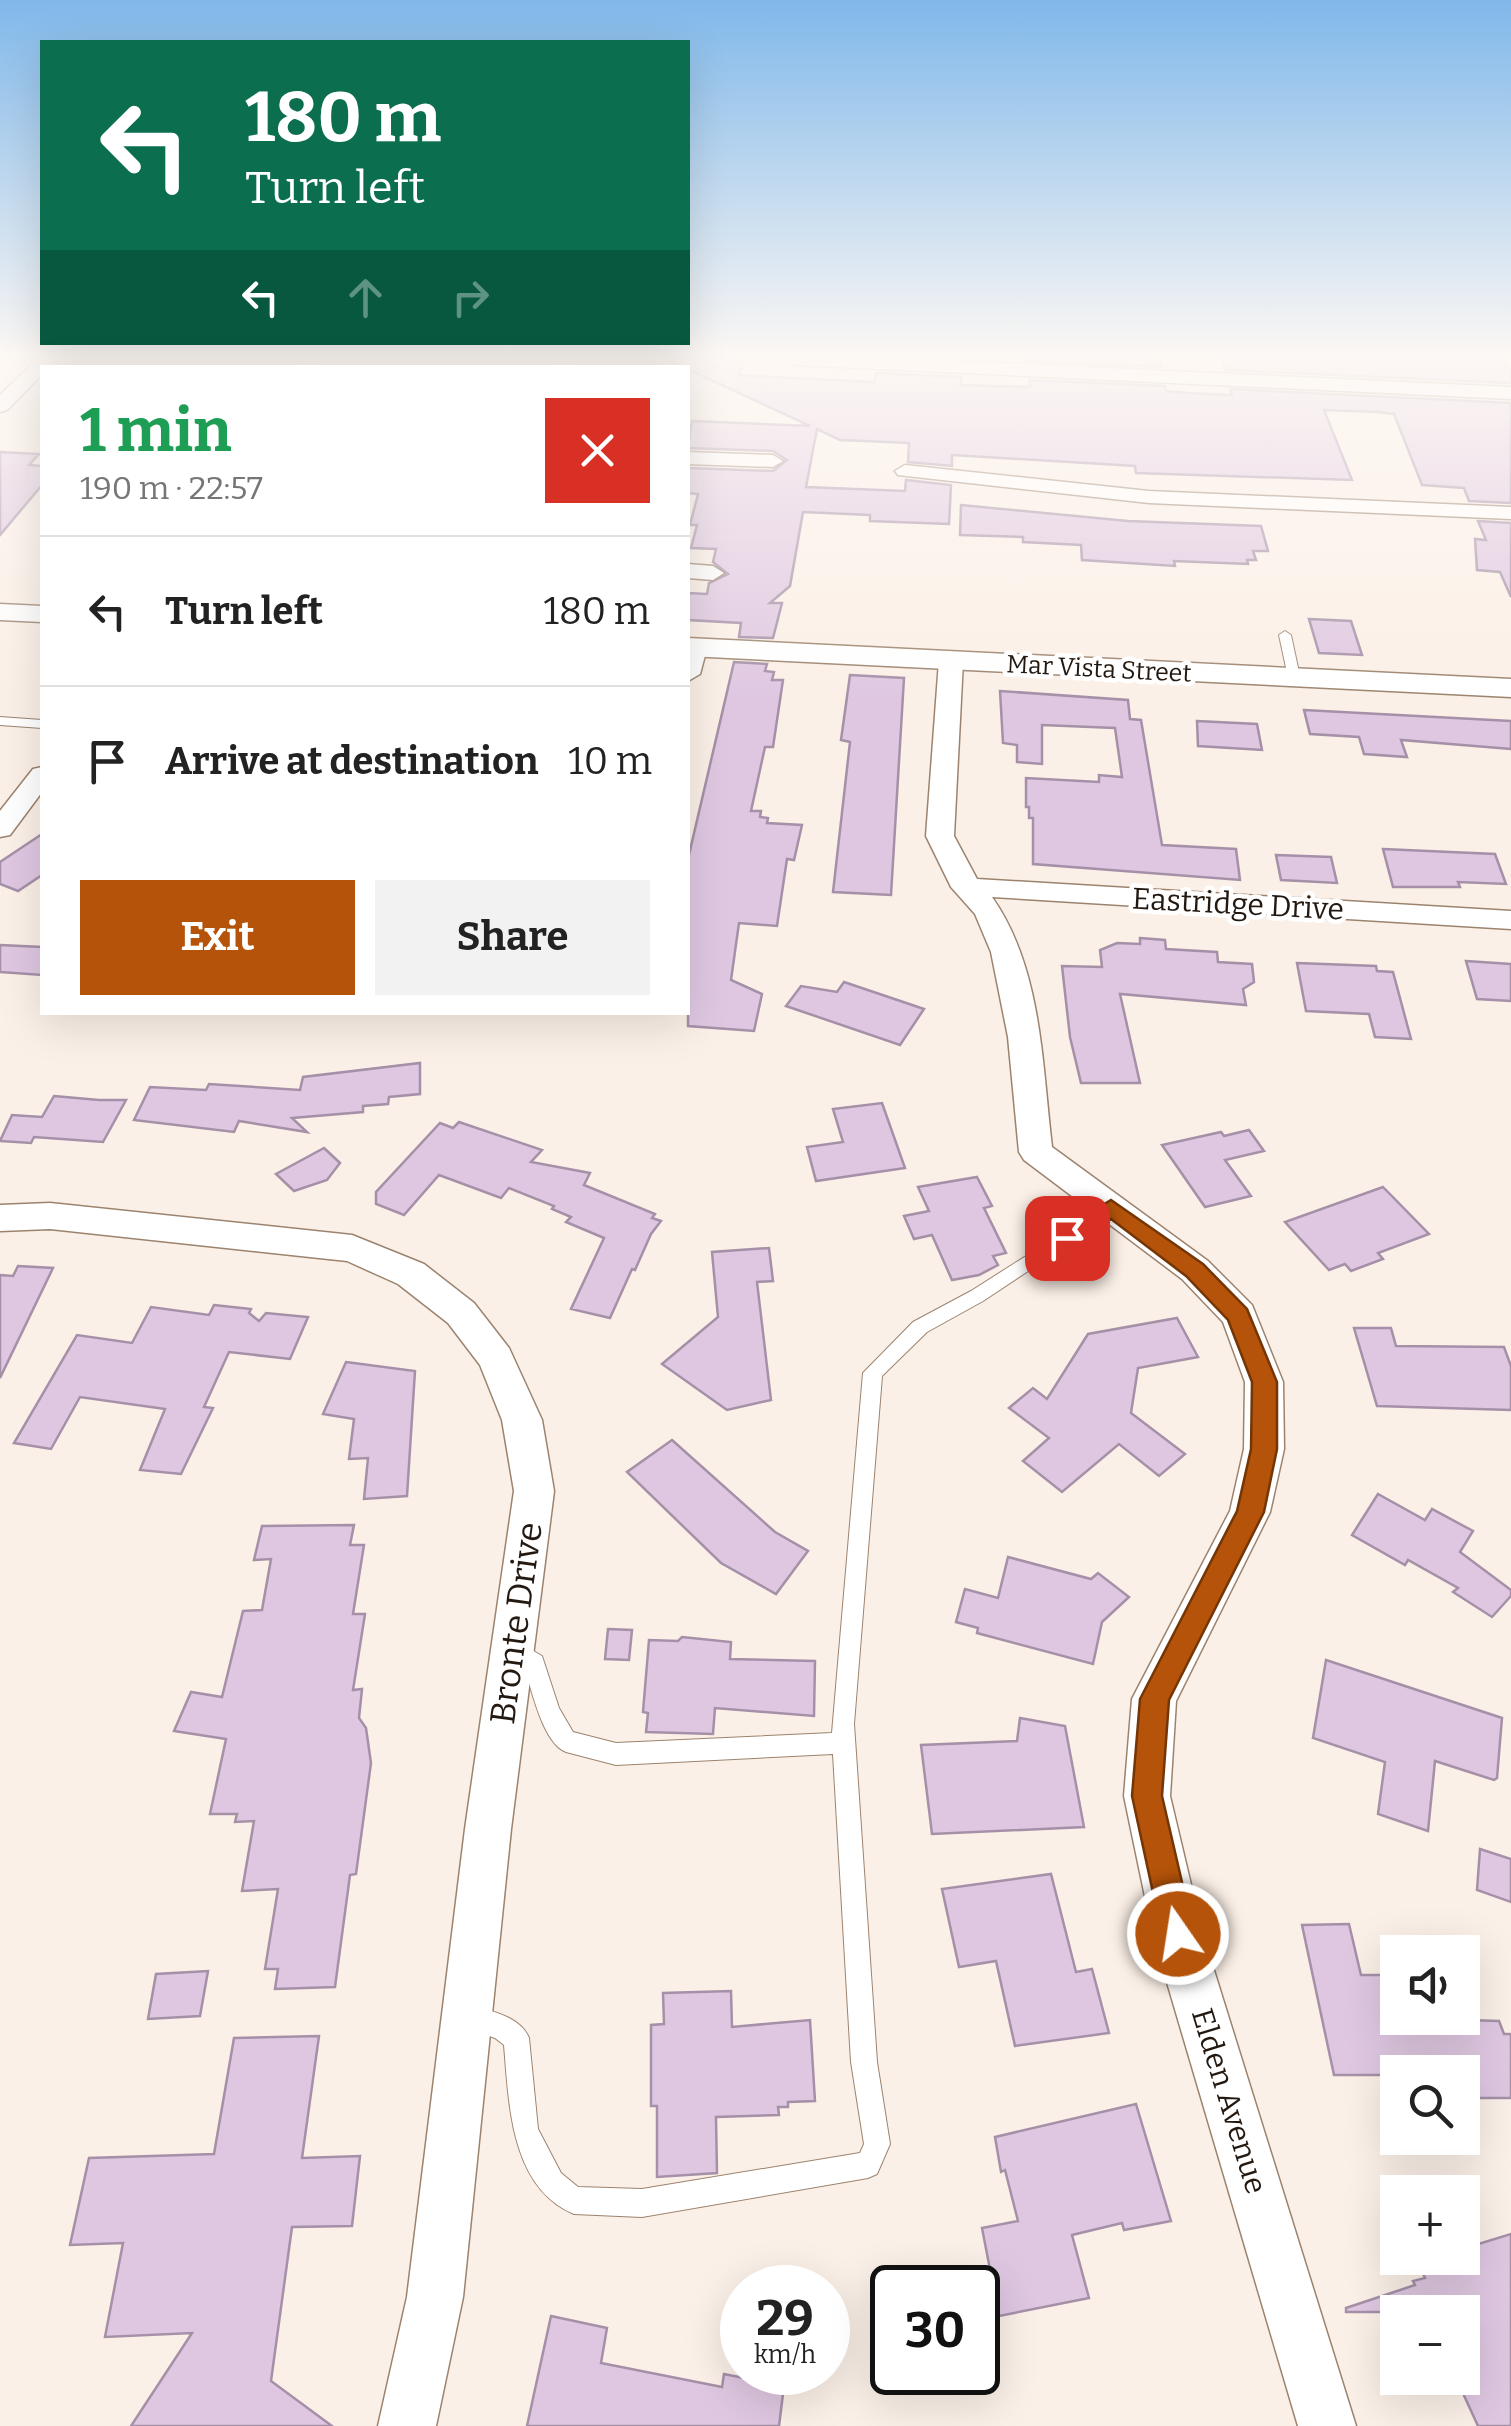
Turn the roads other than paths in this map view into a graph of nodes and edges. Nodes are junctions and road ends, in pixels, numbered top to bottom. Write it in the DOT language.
graph roads {
  1 [pos="916,472"];
  2 [pos="1511,513"];
  3 [pos="690,571"];
  4 [pos="713,572"];
  5 [pos="0,612"];
  6 [pos="40,614"];
  7 [pos="1285,636"];
  8 [pos="690,656"];
  9 [pos="951,661"];
  10 [pos="1294,677"];
  11 [pos="1511,688"];
  12 [pos="0,722"];
  13 [pos="40,724"];
  14 [pos="40,778"];
  15 [pos="40,818"];
  16 [pos="7,823"];
  17 [pos="965,887"];
  18 [pos="1511,920"];
  19 [pos="1111,1208"];
  20 [pos="0,1218"];
  21 [pos="512,1657"];
  22 [pos="845,1743"];
  23 [pos="467,2016"];
  24 [pos="407,2426"];
  25 [pos="1328,2426"];
  1 -- 2 [label="street"];
  3 -- 4 [label="street"];
  5 -- 6 [label="street"];
  7 -- 10 [label="lane"];
  8 -- 9 [label="street, Mar Vista Street"];
  9 -- 10 [label="street, Mar Vista Street"];
  9 -- 17 [label="street, Elden Avenue"];
  10 -- 11 [label="street, Mar Vista Street"];
  12 -- 13 [label="lane"];
  14 -- 16 [label="street"];
  15 -- 16 [label="street"];
  17 -- 18 [label="street, Eastridge Drive"];
  17 -- 19 [label="street, Elden Avenue"];
  19 -- 22 [label="lane"];
  19 -- 25 [label="street, Elden Avenue"];
  20 -- 21 [label="street, Bronte Drive"];
  21 -- 22 [label="lane"];
  21 -- 23 [label="street, Bronte Drive"];
  22 -- 23 [label="lane"];
  23 -- 24 [label="street, Bronte Drive"];
}
